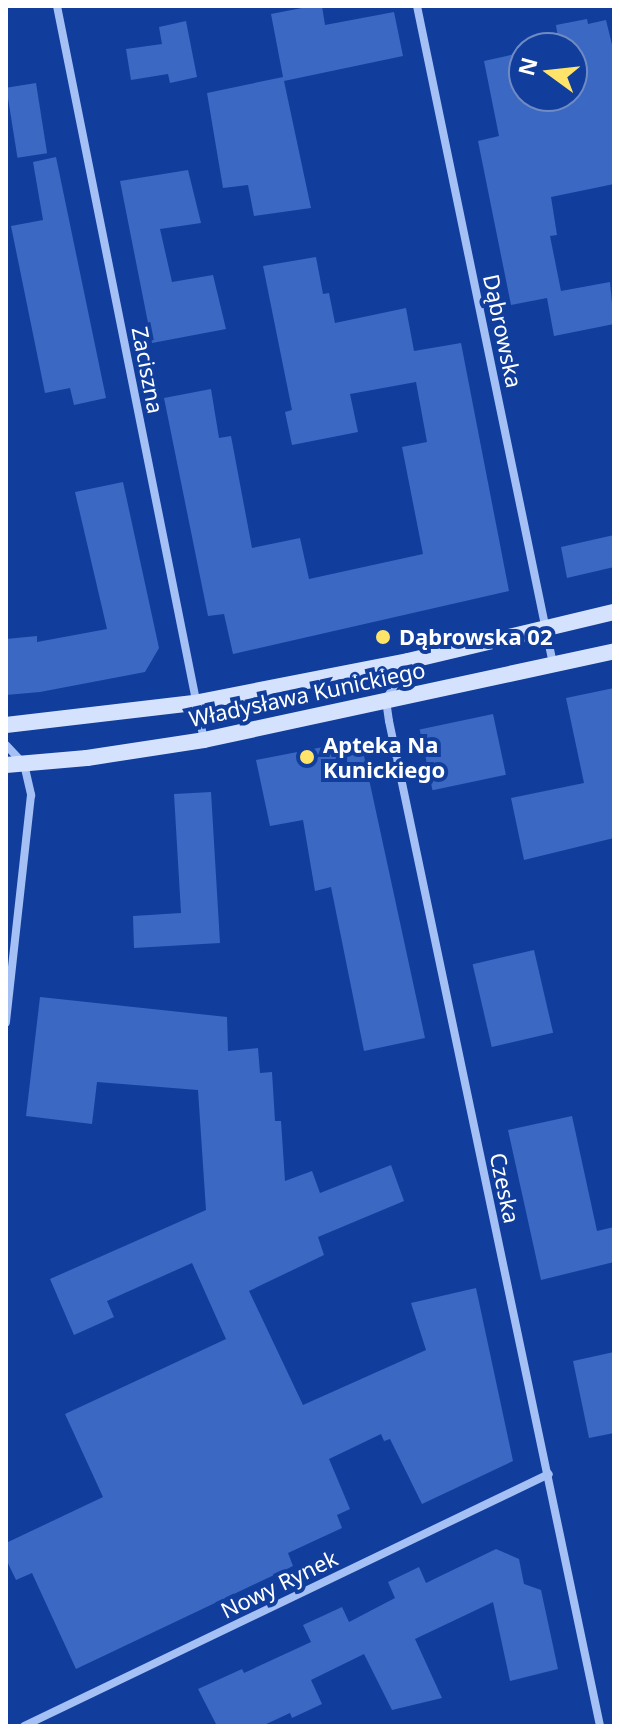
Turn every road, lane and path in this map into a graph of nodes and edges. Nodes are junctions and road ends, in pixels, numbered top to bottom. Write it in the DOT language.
graph roads {
  1 [pos="57,6"];
  2 [pos="417,6"];
  3 [pos="614,612"];
  4 [pos="546,629"];
  5 [pos="614,651"];
  6 [pos="408,661"];
  7 [pos="553,664"];
  8 [pos="386,700"];
  9 [pos="194,703"];
  10 [pos="6,725"];
  11 [pos="204,740"];
  12 [pos="6,745"];
  13 [pos="24,764"];
  14 [pos="6,765"];
  15 [pos="6,1023"];
  16 [pos="549,1474"];
  17 [pos="24,1726"];
  18 [pos="600,1726"];
  1 -- 9 [label="street, Zaciszna"];
  2 -- 4 [label="street, Dąbrowska"];
  3 -- 4 [label="main road, Władysława Kunickiego"];
  4 -- 6 [label="main road, Władysława Kunickiego"];
  4 -- 7 [label="street, Dąbrowska"];
  5 -- 7 [label="main road, Władysława Kunickiego"];
  6 -- 8 [label="street"];
  6 -- 9 [label="main road, Władysława Kunickiego"];
  7 -- 8 [label="main road, Władysława Kunickiego"];
  8 -- 11 [label="main road, Władysława Kunickiego"];
  8 -- 16 [label="street, Czeska"];
  9 -- 10 [label="main road, Władysława Kunickiego"];
  9 -- 11 [label="street, Zaciszna"];
  11 -- 13 [label="main road, Władysława Kunickiego"];
  12 -- 13 [label="street"];
  13 -- 14 [label="main road, Władysława Kunickiego"];
  13 -- 15 [label="street"];
  16 -- 17 [label="street, Nowy Rynek"];
  16 -- 18 [label="street, Czeska"];
}
